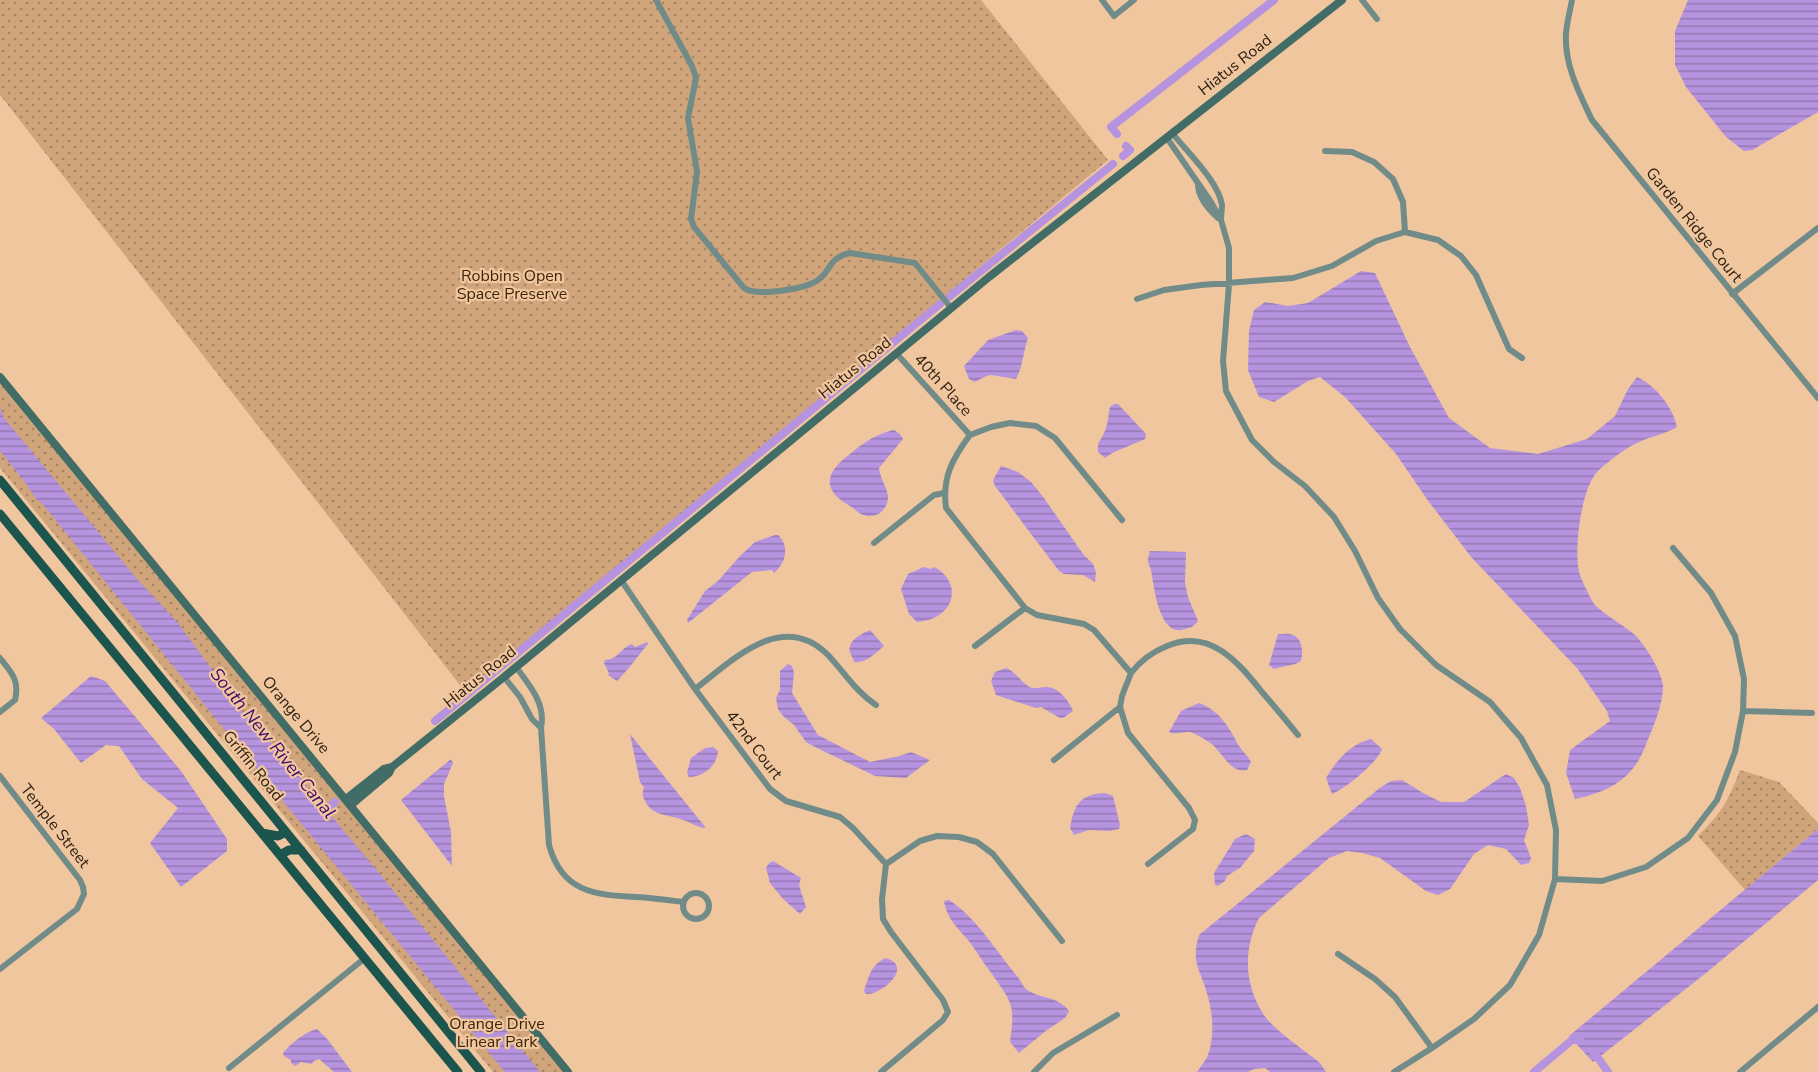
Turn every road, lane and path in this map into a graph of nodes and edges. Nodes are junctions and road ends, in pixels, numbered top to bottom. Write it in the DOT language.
graph roads {
  1 [pos="1102,0"];
  2 [pos="1134,0"];
  3 [pos="1342,0"];
  4 [pos="1362,0"];
  5 [pos="1572,0"];
  6 [pos="658,1"];
  7 [pos="1377,19"];
  8 [pos="1170,136"];
  9 [pos="1325,151"];
  10 [pos="1221,220"];
  11 [pos="1818,228"];
  12 [pos="1405,232"];
  13 [pos="1229,284"];
  14 [pos="1732,294"];
  15 [pos="1137,299"];
  16 [pos="951,308"];
  17 [pos="896,353"];
  18 [pos="1522,358"];
  19 [pos="0,377"];
  20 [pos="1818,398"];
  21 [pos="970,435"];
  22 [pos="0,480"];
  23 [pos="944,493"];
  24 [pos="0,514"];
  25 [pos="1122,520"];
  26 [pos="874,543"];
  27 [pos="1673,548"];
  28 [pos="621,580"];
  29 [pos="1025,608"];
  30 [pos="975,646"];
  31 [pos="0,658"];
  32 [pos="516,667"];
  33 [pos="1131,673"];
  34 [pos="504,677"];
  35 [pos="695,689"];
  36 [pos="876,705"];
  37 [pos="1120,707"];
  38 [pos="1743,711"];
  39 [pos="0,712"];
  40 [pos="1812,713"];
  41 [pos="541,728"];
  42 [pos="1298,735"];
  43 [pos="1054,760"];
  44 [pos="0,776"];
  45 [pos="349,802"];
  46 [pos="286,832"];
  47 [pos="261,833"];
  48 [pos="301,850"];
  49 [pos="280,855"];
  50 [pos="886,864"];
  51 [pos="1148,864"];
  52 [pos="1555,879"];
  53 [pos="683,902"];
  54 [pos="1062,941"];
  55 [pos="1338,954"];
  56 [pos="365,958"];
  57 [pos="0,969"];
  58 [pos="1818,1006"];
  59 [pos="1117,1015"];
  60 [pos="1432,1048"];
  61 [pos="229,1068"];
  62 [pos="458,1072"];
  63 [pos="481,1072"];
  64 [pos="568,1072"];
  65 [pos="881,1072"];
  66 [pos="1034,1072"];
  67 [pos="1394,1072"];
  68 [pos="1739,1072"];
  1 -- 2 [label="street"];
  3 -- 8 [label="street, Hiatus Road"];
  4 -- 7 [label="street"];
  5 -- 14 [label="street, Garden Ridge Court"];
  6 -- 16 [label="street"];
  8 -- 10 [label="street"];
  8 -- 10 [label="street"];
  8 -- 16 [label="street, Hiatus Road"];
  9 -- 12 [label="street"];
  10 -- 13 [label="street"];
  11 -- 14 [label="street"];
  12 -- 13 [label="street"];
  12 -- 18 [label="street"];
  13 -- 15 [label="street"];
  13 -- 52 [label="street"];
  14 -- 20 [label="street, Garden Ridge Court"];
  16 -- 17 [label="street, Hiatus Road"];
  17 -- 21 [label="street, 40th Place"];
  17 -- 28 [label="street, Hiatus Road"];
  19 -- 45 [label="street, Orange Drive"];
  21 -- 23 [label="street"];
  21 -- 25 [label="street"];
  22 -- 46 [label="main road, Griffin Road"];
  23 -- 26 [label="street"];
  23 -- 29 [label="street"];
  24 -- 47 [label="main road"];
  27 -- 38 [label="street"];
  28 -- 32 [label="street, Hiatus Road"];
  28 -- 35 [label="street, 42nd Court"];
  29 -- 30 [label="street"];
  29 -- 33 [label="street"];
  31 -- 39 [label="street"];
  32 -- 34 [label="street, Hiatus Road"];
  32 -- 41 [label="street"];
  33 -- 37 [label="street"];
  33 -- 42 [label="street"];
  34 -- 41 [label="street"];
  34 -- 45 [label="street, Hiatus Road"];
  35 -- 36 [label="street"];
  35 -- 50 [label="street, 42nd Court"];
  37 -- 43 [label="street"];
  37 -- 51 [label="street"];
  38 -- 40 [label="street"];
  38 -- 52 [label="street"];
  41 -- 53 [label="street"];
  44 -- 57 [label="street, Temple Street"];
  45 -- 64 [label="street, Orange Drive"];
  46 -- 47 [label="main road"];
  46 -- 48 [label="main road, Griffin Road"];
  47 -- 49 [label="main road"];
  48 -- 49 [label="main road"];
  48 -- 63 [label="main road, Griffin Road"];
  49 -- 56 [label="main road"];
  50 -- 54 [label="street"];
  50 -- 65 [label="street"];
  52 -- 60 [label="street"];
  53 -- 53 [label="street"];
  55 -- 60 [label="street"];
  56 -- 61 [label="street"];
  56 -- 62 [label="main road"];
  58 -- 68 [label="street"];
  59 -- 66 [label="street"];
  60 -- 67 [label="street"];
}
